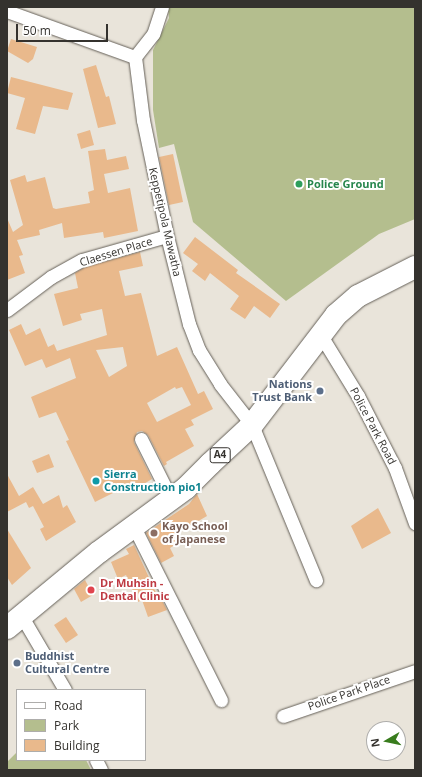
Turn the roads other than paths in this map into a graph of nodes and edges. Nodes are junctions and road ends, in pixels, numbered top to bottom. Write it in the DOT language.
graph roads {
  1 [pos="162,7"];
  2 [pos="7,11"];
  3 [pos="135,57"];
  4 [pos="167,236"];
  5 [pos="415,267"];
  6 [pos="7,310"];
  7 [pos="320,334"];
  8 [pos="252,425"];
  9 [pos="141,440"];
  10 [pos="171,499"];
  11 [pos="415,523"];
  12 [pos="134,527"];
  13 [pos="316,580"];
  14 [pos="14,621"];
  15 [pos="415,671"];
  16 [pos="64,689"];
  17 [pos="221,700"];
  18 [pos="283,716"];
  19 [pos="96,761"];
  20 [pos="101,770"];
  1 -- 3 [label="street"];
  2 -- 3 [label="street"];
  3 -- 4 [label="street, Keppetipola Mawatha"];
  4 -- 6 [label="street, Claessen Place"];
  4 -- 8 [label="street, Keppetipola Mawatha"];
  5 -- 7 [label="highway, A4"];
  7 -- 8 [label="highway, A4"];
  7 -- 11 [label="street, Police Park Road"];
  8 -- 10 [label="highway, A4"];
  8 -- 13 [label="street, Keppetipola Mawatha"];
  9 -- 10 [label="street"];
  10 -- 12 [label="highway, A4"];
  12 -- 14 [label="highway, A4"];
  12 -- 17 [label="street"];
  14 -- 16 [label="street"];
  15 -- 18 [label="street, Police Park Place"];
  19 -- 20 [label="street"];
}
